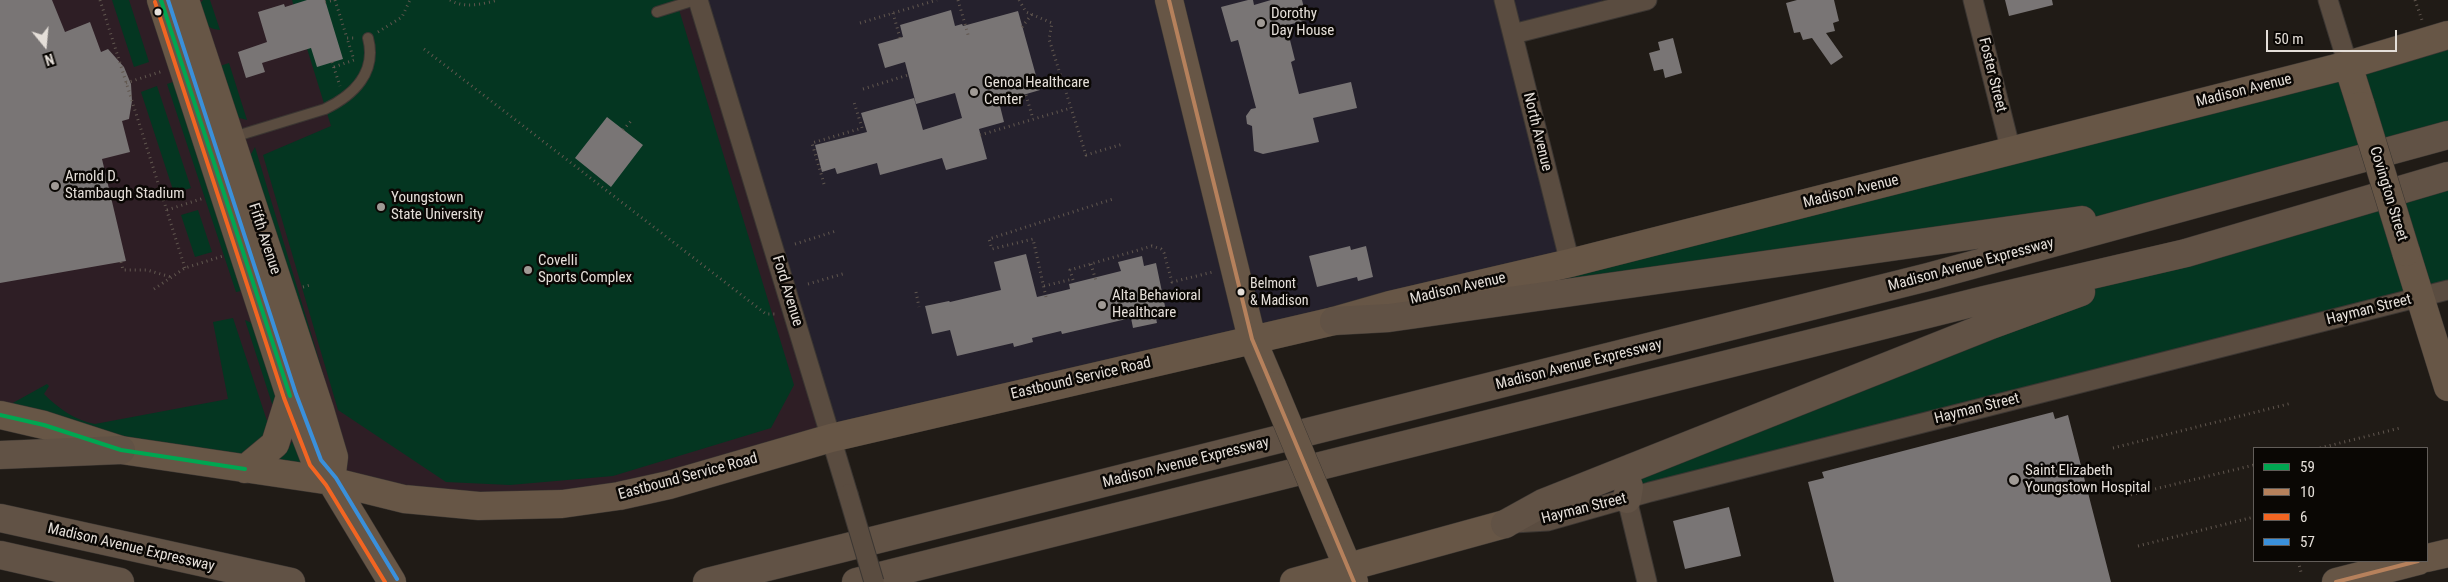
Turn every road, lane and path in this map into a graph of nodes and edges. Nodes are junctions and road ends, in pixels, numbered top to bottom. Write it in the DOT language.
graph roads {
  1 [pos="100,0"];
  2 [pos="161,0"];
  3 [pos="185,0"];
  4 [pos="335,0"];
  5 [pos="410,0"];
  6 [pos="450,0"];
  7 [pos="498,0"];
  8 [pos="696,0"];
  9 [pos="937,0"];
  10 [pos="958,0"];
  11 [pos="1019,0"];
  12 [pos="1169,0"];
  13 [pos="1504,0"];
  14 [pos="1647,0"];
  15 [pos="1974,0"];
  16 [pos="2328,0"];
  17 [pos="2415,0"];
  18 [pos="326,2"];
  19 [pos="657,12"];
  20 [pos="893,13"];
  21 [pos="1032,14"];
  22 [pos="860,23"];
  23 [pos="2422,23"];
  24 [pos="1022,27"];
  25 [pos="1513,34"];
  26 [pos="2448,35"];
  27 [pos="347,38"];
  28 [pos="368,38"];
  29 [pos="900,38"];
  30 [pos="969,38"];
  31 [pos="424,49"];
  32 [pos="332,62"];
  33 [pos="2348,65"];
  34 [pos="334,67"];
  35 [pos="163,71"];
  36 [pos="908,75"];
  37 [pos="126,83"];
  38 [pos="863,88"];
  39 [pos="1026,95"];
  40 [pos="344,98"];
  41 [pos="854,102"];
  42 [pos="1071,108"];
  43 [pos="633,119"];
  44 [pos="1033,119"];
  45 [pos="623,130"];
  46 [pos="980,135"];
  47 [pos="2448,135"];
  48 [pos="219,141"];
  49 [pos="1123,144"];
  50 [pos="2011,151"];
  51 [pos="2448,176"];
  52 [pos="824,184"];
  53 [pos="205,198"];
  54 [pos="1112,199"];
  55 [pos="2200,203"];
  56 [pos="167,210"];
  57 [pos="836,232"];
  58 [pos="795,244"];
  59 [pos="1128,253"];
  60 [pos="2186,253"];
  61 [pos="224,256"];
  62 [pos="1130,259"];
  63 [pos="120,262"];
  64 [pos="1570,263"];
  65 [pos="1091,264"];
  66 [pos="185,268"];
  67 [pos="846,272"];
  68 [pos="1214,272"];
  69 [pos="172,277"];
  70 [pos="1096,281"];
  71 [pos="808,284"];
  72 [pos="1044,286"];
  73 [pos="154,289"];
  74 [pos="2448,290"];
  75 [pos="916,292"];
  76 [pos="2420,297"];
  77 [pos="1046,298"];
  78 [pos="919,307"];
  79 [pos="778,314"];
  80 [pos="1334,321"];
  81 [pos="1252,339"];
  82 [pos="2448,387"];
  83 [pos="290,396"];
  84 [pos="2292,403"];
  85 [pos="0,415"];
  86 [pos="2400,428"];
  87 [pos="831,438"];
  88 [pos="2324,447"];
  89 [pos="2113,448"];
  90 [pos="121,450"];
  91 [pos="0,455"];
  92 [pos="2253,464"];
  93 [pos="245,469"];
  94 [pos="1624,472"];
  95 [pos="331,481"];
  96 [pos="2126,496"];
  97 [pos="1627,499"];
  98 [pos="2253,517"];
  99 [pos="0,518"];
  100 [pos="1505,524"];
  101 [pos="2138,546"];
  102 [pos="2448,553"];
  103 [pos="0,555"];
  104 [pos="2428,558"];
  105 [pos="2298,562"];
  106 [pos="2414,562"];
  107 [pos="2301,572"];
  108 [pos="1351,575"];
  109 [pos="120,582"];
  110 [pos="291,582"];
  111 [pos="392,582"];
  112 [pos="707,582"];
  113 [pos="856,582"];
  114 [pos="874,582"];
  115 [pos="1294,582"];
  116 [pos="1647,582"];
  117 [pos="2336,582"];
  1 -- 37 [label="path"];
  2 -- 48 [label="main road, Fifth Avenue"];
  3 -- 48 [label="main road, Fifth Avenue"];
  4 -- 18 [label="path"];
  4 -- 27 [label="path"];
  5 -- 28 [label="path"];
  6 -- 7 [label="path"];
  8 -- 19 [label="lane"];
  8 -- 87 [label="street, Ford Avenue"];
  9 -- 20 [label="path"];
  10 -- 30 [label="path"];
  11 -- 21 [label="path"];
  12 -- 81 [label="main road"];
  13 -- 25 [label="street, North Avenue"];
  14 -- 25 [label="street"];
  15 -- 50 [label="street, Foster Street"];
  16 -- 33 [label="street, Covington Street"];
  17 -- 23 [label="path"];
  20 -- 22 [label="path"];
  20 -- 29 [label="path"];
  21 -- 24 [label="path"];
  21 -- 42 [label="path"];
  25 -- 64 [label="street, North Avenue"];
  26 -- 33 [label="main road, Madison Avenue"];
  27 -- 28 [label="path"];
  27 -- 34 [label="path"];
  28 -- 40 [label="lane"];
  31 -- 79 [label="path"];
  32 -- 34 [label="path"];
  33 -- 50 [label="main road, Madison Avenue"];
  33 -- 76 [label="main road, Covington Street, bridge"];
  34 -- 40 [label="path"];
  35 -- 37 [label="path"];
  36 -- 38 [label="path"];
  37 -- 56 [label="path"];
  39 -- 44 [label="path"];
  40 -- 48 [label="lane"];
  41 -- 52 [label="path"];
  42 -- 44 [label="path"];
  42 -- 49 [label="path"];
  43 -- 45 [label="path"];
  44 -- 46 [label="path"];
  47 -- 55 [label="highway, Madison Avenue Expressway"];
  48 -- 83 [label="main road, Fifth Avenue"];
  48 -- 95 [label="main road, Fifth Avenue"];
  50 -- 64 [label="main road, Madison Avenue"];
  51 -- 60 [label="highway"];
  53 -- 56 [label="path"];
  54 -- 72 [label="path"];
  55 -- 80 [label="highway"];
  55 -- 112 [label="highway, Madison Avenue Expressway"];
  56 -- 66 [label="path"];
  57 -- 58 [label="path"];
  59 -- 62 [label="path"];
  59 -- 65 [label="path"];
  59 -- 68 [label="path"];
  60 -- 94 [label="highway"];
  60 -- 113 [label="highway"];
  61 -- 66 [label="path"];
  63 -- 69 [label="path"];
  64 -- 80 [label="main road, Madison Avenue"];
  65 -- 70 [label="path"];
  65 -- 72 [label="path"];
  66 -- 69 [label="path"];
  67 -- 71 [label="path"];
  69 -- 73 [label="path"];
  72 -- 77 [label="path"];
  74 -- 76 [label="street, Hayman Street"];
  75 -- 78 [label="path"];
  76 -- 82 [label="main road, Covington Street"];
  76 -- 97 [label="street, Hayman Street"];
  80 -- 81 [label="main road, Madison Avenue"];
  81 -- 87 [label="main road, Eastbound Service Road"];
  81 -- 108 [label="main road, bridge"];
  83 -- 93 [label="main road"];
  83 -- 95 [label="main road, Fifth Avenue"];
  84 -- 89 [label="path"];
  85 -- 90 [label="main road, Eastbound Service Road"];
  86 -- 88 [label="path"];
  87 -- 95 [label="main road, Eastbound Service Road"];
  87 -- 114 [label="street, Ford Avenue, bridge"];
  90 -- 91 [label="highway"];
  90 -- 93 [label="main road, Eastbound Service Road"];
  92 -- 96 [label="path"];
  93 -- 95 [label="main road, Eastbound Service Road"];
  94 -- 97 [label="highway"];
  94 -- 100 [label="highway"];
  95 -- 111 [label="main road, Fifth Avenue"];
  97 -- 100 [label="street, Hayman Street"];
  97 -- 116 [label="street"];
  98 -- 101 [label="path"];
  99 -- 110 [label="highway, Madison Avenue Expressway"];
  100 -- 108 [label="main road"];
  102 -- 104 [label="main road"];
  103 -- 109 [label="highway"];
  105 -- 107 [label="path"];
  106 -- 117 [label="main road"];
  108 -- 115 [label="main road"];
}
